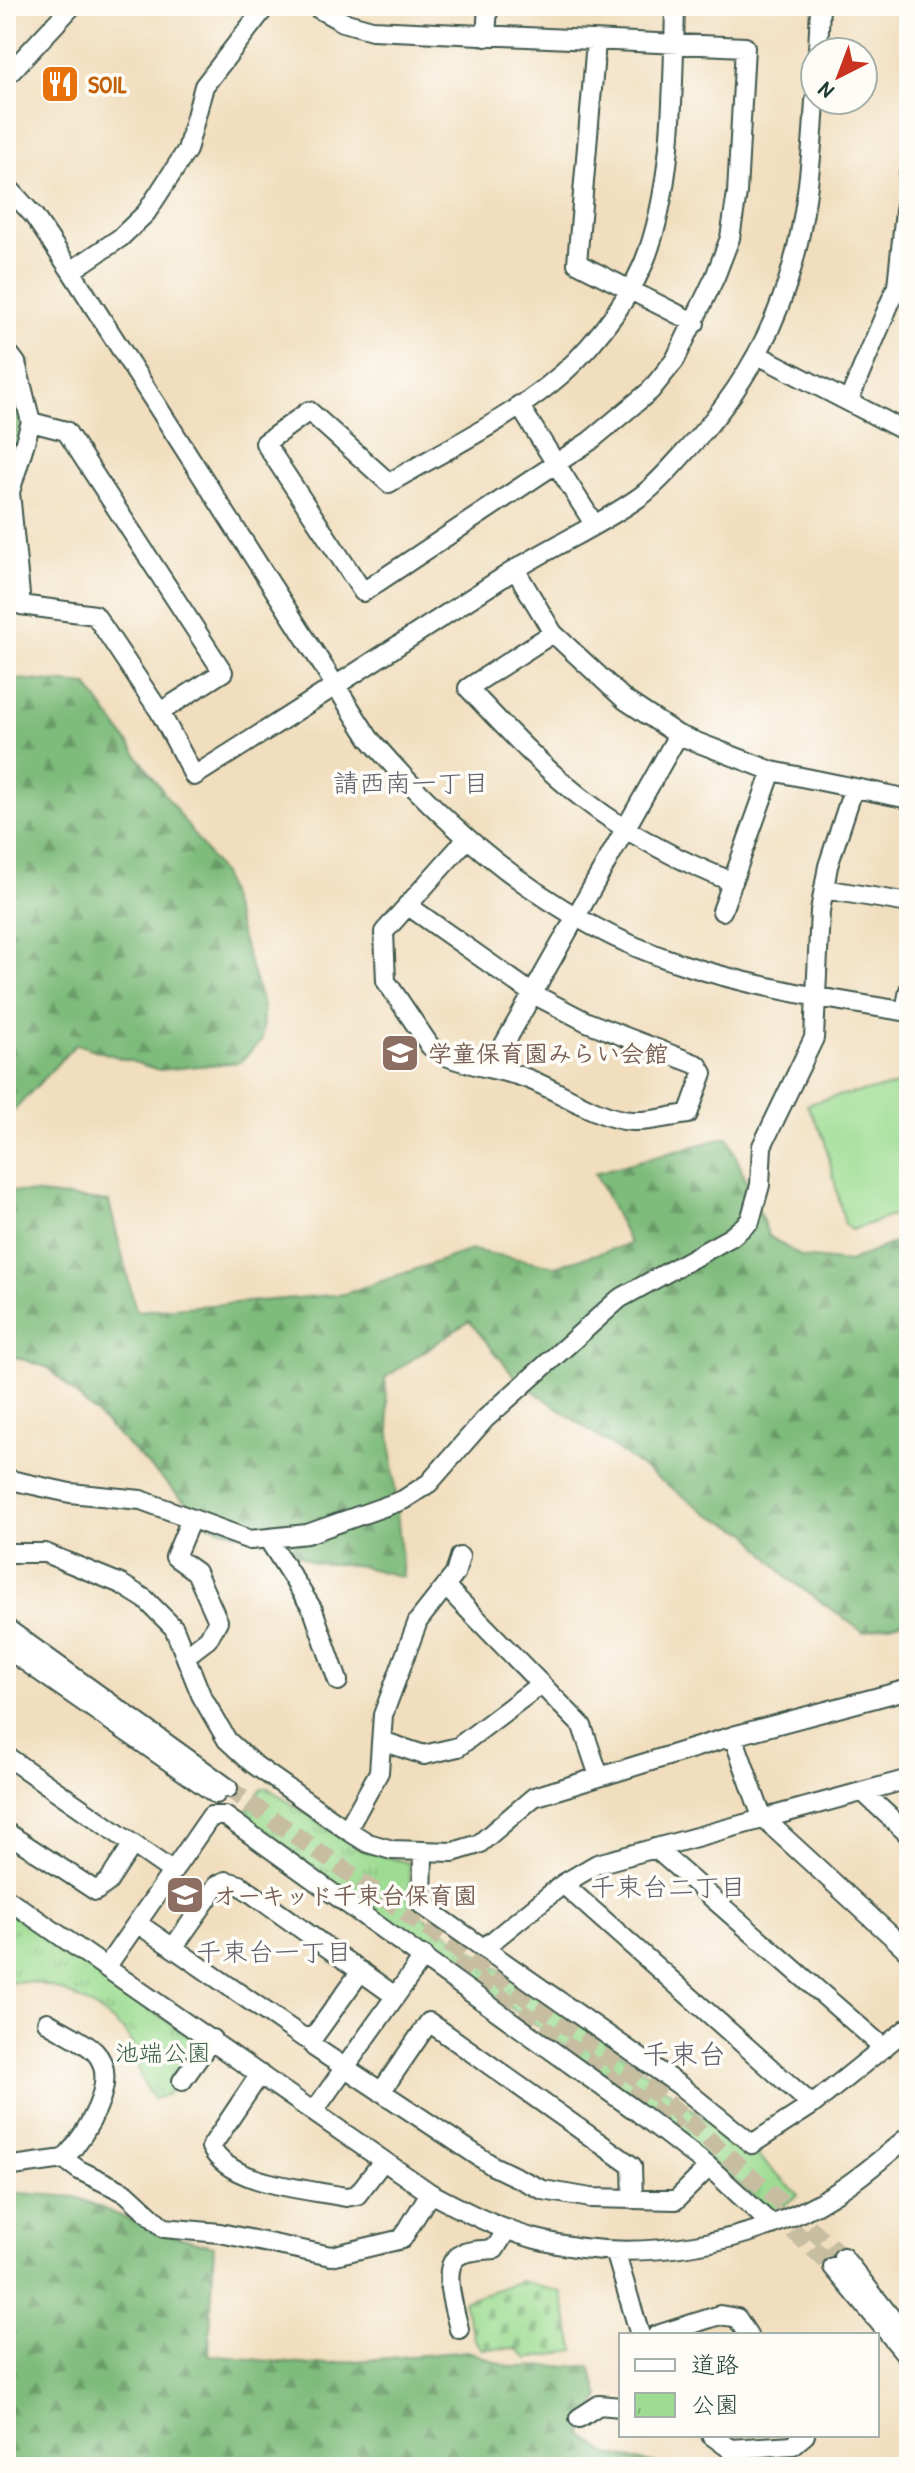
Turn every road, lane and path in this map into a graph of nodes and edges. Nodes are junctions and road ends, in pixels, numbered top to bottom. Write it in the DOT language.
graph roads {
  1 [pos="72,6"];
  2 [pos="266,6"];
  3 [pos="314,6"];
  4 [pos="488,6"];
  5 [pos="675,6"];
  6 [pos="820,6"];
  7 [pos="819,36"];
  8 [pos="486,37"];
  9 [pos="596,42"];
  10 [pos="674,46"];
  11 [pos="6,77"];
  12 [pos="814,116"];
  13 [pos="909,174"];
  14 [pos="6,185"];
  15 [pos="908,201"];
  16 [pos="71,271"];
  17 [pos="903,287"];
  18 [pos="628,289"];
  19 [pos="695,323"];
  20 [pos="6,350"];
  21 [pos="758,355"];
  22 [pos="849,400"];
  23 [pos="519,405"];
  24 [pos="31,422"];
  25 [pos="909,433"];
  26 [pos="557,464"];
  27 [pos="594,524"];
  28 [pos="515,569"];
  29 [pos="553,633"];
  30 [pos="336,687"];
  31 [pos="160,712"];
  32 [pos="678,735"];
  33 [pos="772,771"];
  34 [pos="853,790"];
  35 [pos="909,799"];
  36 [pos="624,831"];
  37 [pos="467,839"];
  38 [pos="733,882"];
  39 [pos="824,889"];
  40 [pos="909,903"];
  41 [pos="407,905"];
  42 [pos="722,911"];
  43 [pos="576,916"];
  44 [pos="909,990"];
  45 [pos="533,994"];
  46 [pos="816,997"];
  47 [pos="907,1012"];
  48 [pos="492,1066"];
  49 [pos="6,1479"];
  50 [pos="191,1519"];
  51 [pos="268,1539"];
  52 [pos="6,1553"];
  53 [pos="460,1557"];
  54 [pos="446,1587"];
  55 [pos="6,1628"];
  56 [pos="6,1648"];
  57 [pos="187,1655"];
  58 [pos="338,1681"];
  59 [pos="541,1684"];
  60 [pos="909,1689"];
  61 [pos="733,1736"];
  62 [pos="382,1741"];
  63 [pos="6,1756"];
  64 [pos="599,1776"];
  65 [pos="909,1779"];
  66 [pos="863,1792"];
  67 [pos="762,1817"];
  68 [pos="347,1830"];
  69 [pos="6,1832"];
  70 [pos="909,1835"];
  71 [pos="133,1844"];
  72 [pos="655,1848"];
  73 [pos="423,1853"];
  74 [pos="173,1872"];
  75 [pos="563,1884"];
  76 [pos="6,1898"];
  77 [pos="137,1923"];
  78 [pos="173,1948"];
  79 [pos="484,1948"];
  80 [pos="909,1952"];
  81 [pos="424,1956"];
  82 [pos="107,1966"];
  83 [pos="361,1971"];
  84 [pos="395,1996"];
  85 [pos="47,2022"];
  86 [pos="909,2027"];
  87 [pos="310,2038"];
  88 [pos="212,2039"];
  89 [pos="884,2048"];
  90 [pos="345,2067"];
  91 [pos="260,2074"];
  92 [pos="182,2081"];
  93 [pos="381,2092"];
  94 [pos="812,2105"];
  95 [pos="314,2111"];
  96 [pos="909,2136"];
  97 [pos="64,2159"];
  98 [pos="383,2161"];
  99 [pos="6,2167"];
  100 [pos="709,2167"];
  101 [pos="430,2193"];
  102 [pos="633,2199"];
  103 [pos="772,2225"];
  104 [pos="507,2229"];
  105 [pos="615,2251"];
  106 [pos="459,2329"];
  107 [pos="639,2333"];
  108 [pos="663,2333"];
  109 [pos="747,2333"];
  110 [pos="909,2340"];
  111 [pos="909,2358"];
  112 [pos="619,2407"];
  113 [pos="579,2418"];
  114 [pos="714,2437"];
  115 [pos="803,2437"];
  1 -- 11 [label="street"];
  2 -- 16 [label="street"];
  3 -- 8 [label="street"];
  4 -- 8 [label="street"];
  5 -- 10 [label="street"];
  6 -- 7 [label="street"];
  8 -- 9 [label="street"];
  9 -- 10 [label="street"];
  9 -- 18 [label="street"];
  10 -- 18 [label="street"];
  10 -- 19 [label="street"];
  12 -- 21 [label="street"];
  13 -- 15 [label="street"];
  14 -- 16 [label="street"];
  15 -- 17 [label="street"];
  16 -- 30 [label="street"];
  17 -- 22 [label="street"];
  18 -- 19 [label="street"];
  18 -- 23 [label="street"];
  19 -- 26 [label="street"];
  20 -- 24 [label="street"];
  21 -- 22 [label="street"];
  21 -- 27 [label="street"];
  22 -- 25 [label="street"];
  23 -- 26 [label="street"];
  23 -- 26 [label="street"];
  24 -- 31 [label="street"];
  24 -- 31 [label="street"];
  26 -- 27 [label="street"];
  27 -- 28 [label="street"];
  28 -- 29 [label="street"];
  28 -- 30 [label="street"];
  29 -- 32 [label="street"];
  29 -- 36 [label="street"];
  30 -- 31 [label="street"];
  30 -- 37 [label="street"];
  32 -- 33 [label="street"];
  32 -- 36 [label="street"];
  33 -- 34 [label="street"];
  33 -- 38 [label="street"];
  34 -- 35 [label="street"];
  34 -- 39 [label="street"];
  36 -- 38 [label="street"];
  36 -- 43 [label="street"];
  37 -- 41 [label="street"];
  37 -- 43 [label="street"];
  38 -- 42 [label="street"];
  39 -- 40 [label="street"];
  39 -- 46 [label="street"];
  41 -- 45 [label="street"];
  41 -- 48 [label="street"];
  43 -- 45 [label="street"];
  43 -- 46 [label="street"];
  44 -- 47 [label="street"];
  45 -- 48 [label="street"];
  45 -- 48 [label="street"];
  46 -- 47 [label="street"];
  46 -- 51 [label="street"];
  49 -- 50 [label="street"];
  50 -- 51 [label="street"];
  50 -- 57 [label="street"];
  51 -- 58 [label="street"];
  52 -- 57 [label="street"];
  53 -- 54 [label="street"];
  54 -- 59 [label="street"];
  54 -- 62 [label="street"];
  55 -- 56 [label="street"];
  57 -- 68 [label="street"];
  59 -- 62 [label="street"];
  59 -- 64 [label="street"];
  60 -- 61 [label="street"];
  61 -- 64 [label="street"];
  61 -- 67 [label="street"];
  62 -- 68 [label="street"];
  63 -- 71 [label="street"];
  64 -- 73 [label="street"];
  65 -- 66 [label="street"];
  66 -- 67 [label="street"];
  66 -- 70 [label="street"];
  67 -- 72 [label="street"];
  67 -- 80 [label="street"];
  68 -- 73 [label="street"];
  69 -- 71 [label="street"];
  71 -- 74 [label="street"];
  72 -- 75 [label="street"];
  72 -- 89 [label="street"];
  73 -- 79 [label="street"];
  74 -- 77 [label="street"];
  74 -- 81 [label="street"];
  75 -- 79 [label="street"];
  75 -- 94 [label="street"];
  76 -- 82 [label="street"];
  77 -- 78 [label="street"];
  77 -- 82 [label="street"];
  78 -- 83 [label="street"];
  78 -- 87 [label="street"];
  79 -- 94 [label="street"];
  81 -- 84 [label="street"];
  81 -- 100 [label="street"];
  82 -- 88 [label="street"];
  83 -- 84 [label="street"];
  83 -- 87 [label="street"];
  84 -- 90 [label="street"];
  85 -- 97 [label="street"];
  86 -- 89 [label="street"];
  87 -- 90 [label="street"];
  88 -- 91 [label="street"];
  88 -- 92 [label="street"];
  89 -- 94 [label="street"];
  90 -- 93 [label="street"];
  90 -- 95 [label="street"];
  91 -- 95 [label="street"];
  91 -- 98 [label="street"];
  93 -- 102 [label="street"];
  93 -- 102 [label="street"];
  95 -- 98 [label="street"];
  96 -- 103 [label="street"];
  97 -- 99 [label="street"];
  97 -- 101 [label="street"];
  98 -- 101 [label="street"];
  100 -- 102 [label="street"];
  100 -- 103 [label="street"];
  101 -- 104 [label="street"];
  103 -- 105 [label="street"];
  104 -- 105 [label="street"];
  104 -- 106 [label="street"];
  105 -- 107 [label="street"];
  108 -- 109 [label="street"];
  110 -- 111 [label="street"];
  112 -- 113 [label="street"];
  114 -- 115 [label="street"];
}
